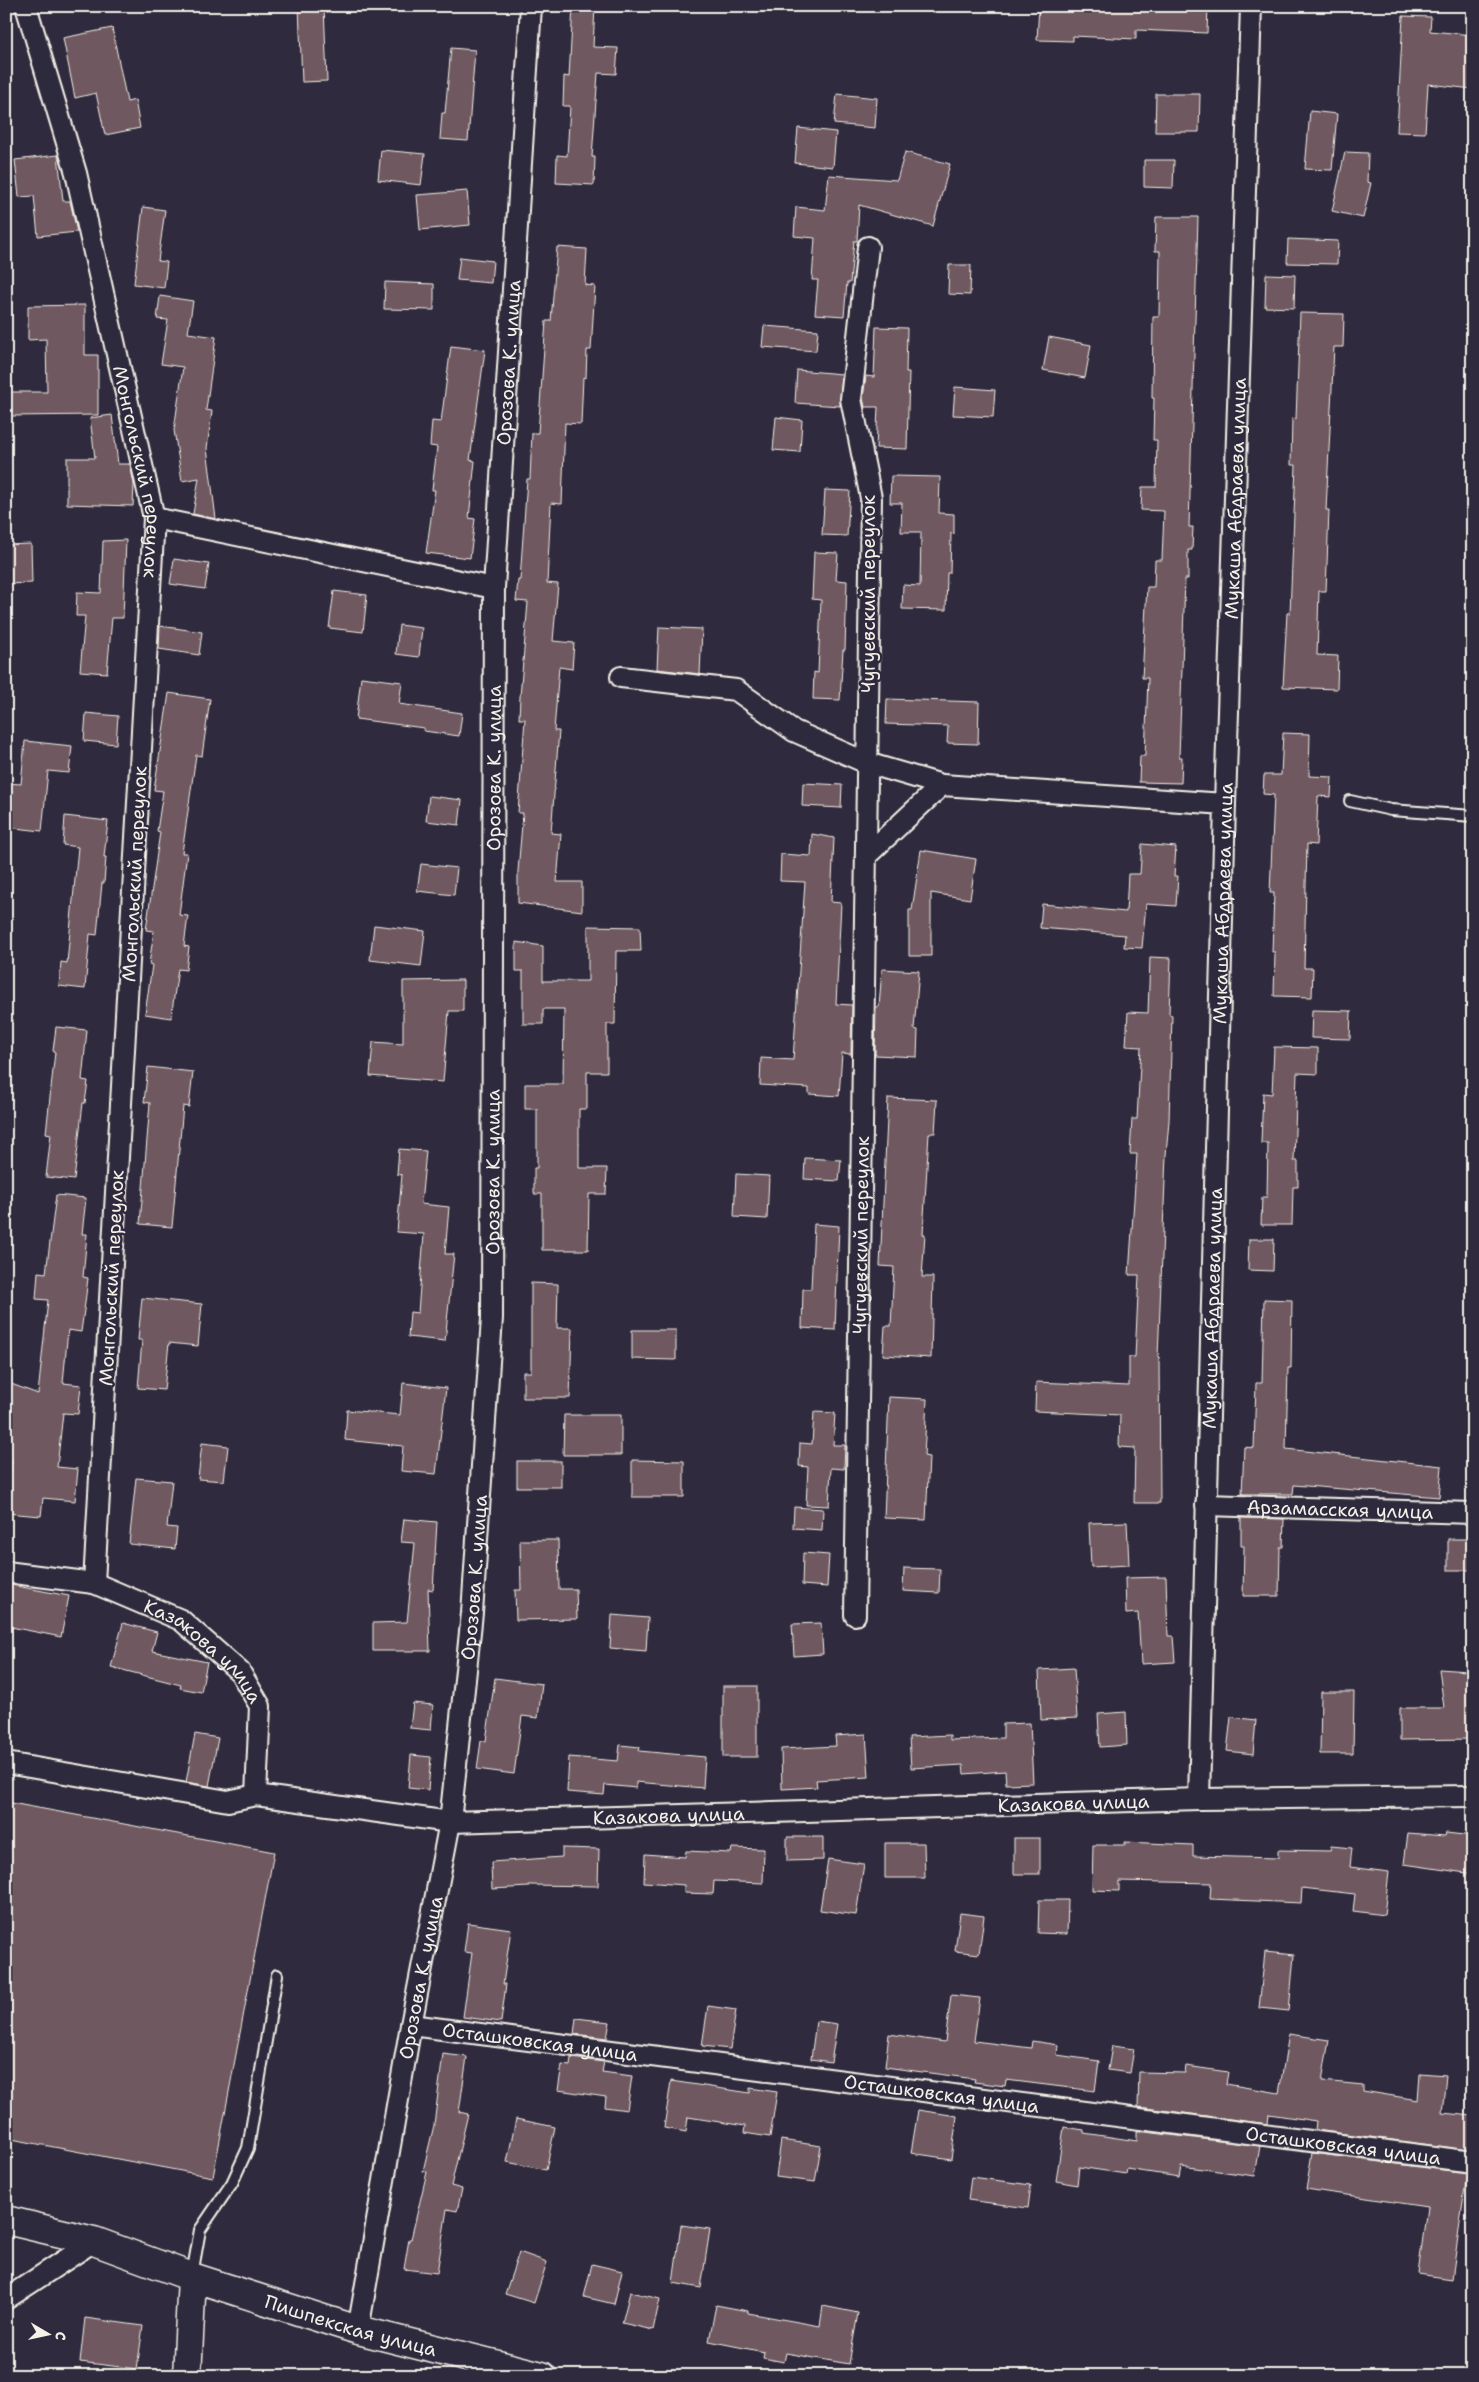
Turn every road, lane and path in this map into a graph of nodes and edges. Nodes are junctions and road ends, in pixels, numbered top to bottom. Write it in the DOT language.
graph roads {
  1 [pos="26,6"];
  2 [pos="531,6"];
  3 [pos="1251,6"];
  4 [pos="868,248"];
  5 [pos="154,518"];
  6 [pos="494,588"];
  7 [pos="621,677"];
  8 [pos="867,762"];
  9 [pos="942,785"];
  10 [pos="1350,800"];
  11 [pos="1225,804"];
  12 [pos="1473,816"];
  13 [pos="866,856"];
  14 [pos="1206,1504"];
  15 [pos="1473,1513"];
  16 [pos="6,1572"];
  17 [pos="94,1583"];
  18 [pos="855,1615"];
  19 [pos="6,1764"];
  20 [pos="256,1795"];
  21 [pos="1473,1796"];
  22 [pos="1199,1799"];
  23 [pos="450,1822"];
  24 [pos="277,1975"];
  25 [pos="411,2026"];
  26 [pos="1473,2162"];
  27 [pos="6,2220"];
  28 [pos="94,2242"];
  29 [pos="192,2277"];
  30 [pos="6,2299"];
  31 [pos="358,2330"];
  32 [pos="511,2372"];
  33 [pos="187,2376"];
  34 [pos="542,2376"];
  1 -- 5 [label="street, Монгольский переулок"];
  2 -- 6 [label="street, Орозова К. улица"];
  3 -- 11 [label="street, Мукаша Абдраева улица"];
  4 -- 8 [label="street, Чугуевский переулок"];
  5 -- 6 [label="street"];
  5 -- 17 [label="street, Монгольский переулок"];
  6 -- 23 [label="street, Орозова К. улица"];
  7 -- 8 [label="street"];
  8 -- 9 [label="street"];
  8 -- 13 [label="street, Чугуевский переулок"];
  9 -- 11 [label="street"];
  9 -- 13 [label="street"];
  10 -- 12 [label="lane"];
  11 -- 14 [label="street, Мукаша Абдраева улица"];
  13 -- 18 [label="street, Чугуевский переулок"];
  14 -- 15 [label="street, Арзамасская улица"];
  14 -- 22 [label="street, Мукаша Абдраева улица"];
  16 -- 17 [label="street, Казакова улица"];
  17 -- 20 [label="street, Казакова улица"];
  19 -- 20 [label="street"];
  20 -- 23 [label="street, Казакова улица"];
  21 -- 22 [label="street, Казакова улица"];
  22 -- 23 [label="street, Казакова улица"];
  23 -- 25 [label="street, Орозова К. улица"];
  24 -- 29 [label="lane"];
  25 -- 26 [label="street, Осташковская улица"];
  25 -- 31 [label="street, Орозова К. улица"];
  27 -- 28 [label="street, Пишпекская улица"];
  28 -- 29 [label="street, Пишпекская улица"];
  28 -- 30 [label="street"];
  29 -- 31 [label="street, Пишпекская улица"];
  29 -- 33 [label="street"];
  31 -- 32 [label="street, Пишпекская улица"];
  32 -- 34 [label="street, Пишпекская улица"];
}
